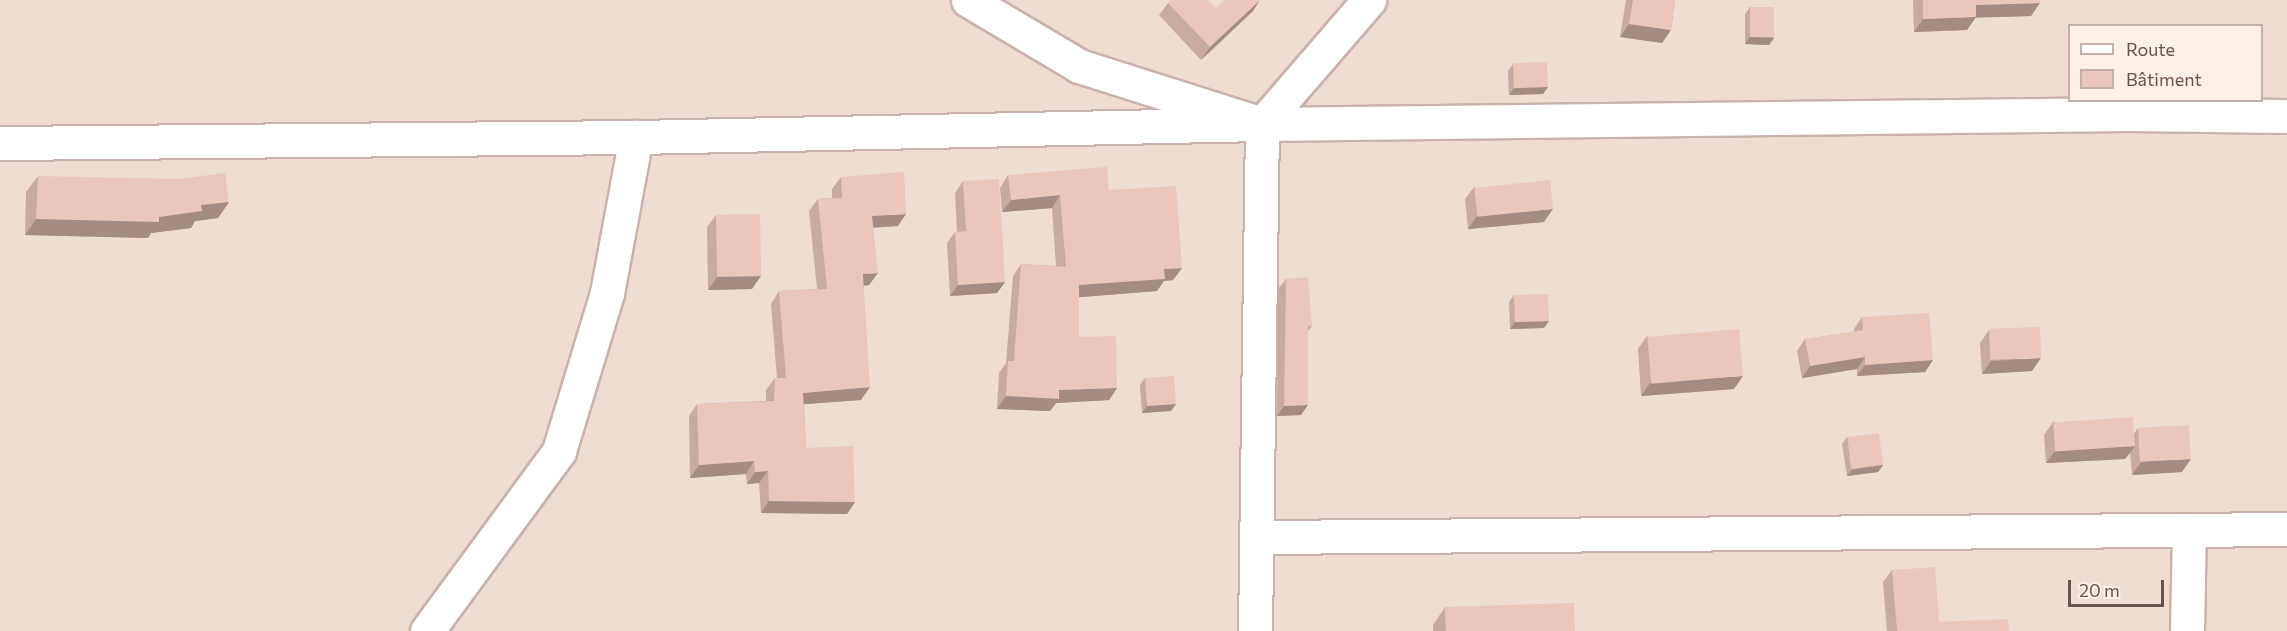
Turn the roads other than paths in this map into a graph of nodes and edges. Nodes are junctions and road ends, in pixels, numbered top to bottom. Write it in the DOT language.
graph roads {
  1 [pos="968,0"];
  2 [pos="1369,0"];
  3 [pos="2287,116"];
  4 [pos="1262,124"];
  5 [pos="636,137"];
  6 [pos="0,143"];
  7 [pos="2287,529"];
  8 [pos="2189,530"];
  9 [pos="1256,537"];
  10 [pos="428,631"];
  11 [pos="1255,631"];
  12 [pos="2187,631"];
  1 -- 4 [label="street"];
  2 -- 4 [label="street"];
  3 -- 4 [label="street"];
  4 -- 5 [label="street"];
  4 -- 9 [label="street"];
  5 -- 6 [label="street"];
  5 -- 10 [label="street"];
  7 -- 8 [label="street"];
  8 -- 9 [label="street"];
  8 -- 12 [label="street"];
  9 -- 11 [label="street"];
}
